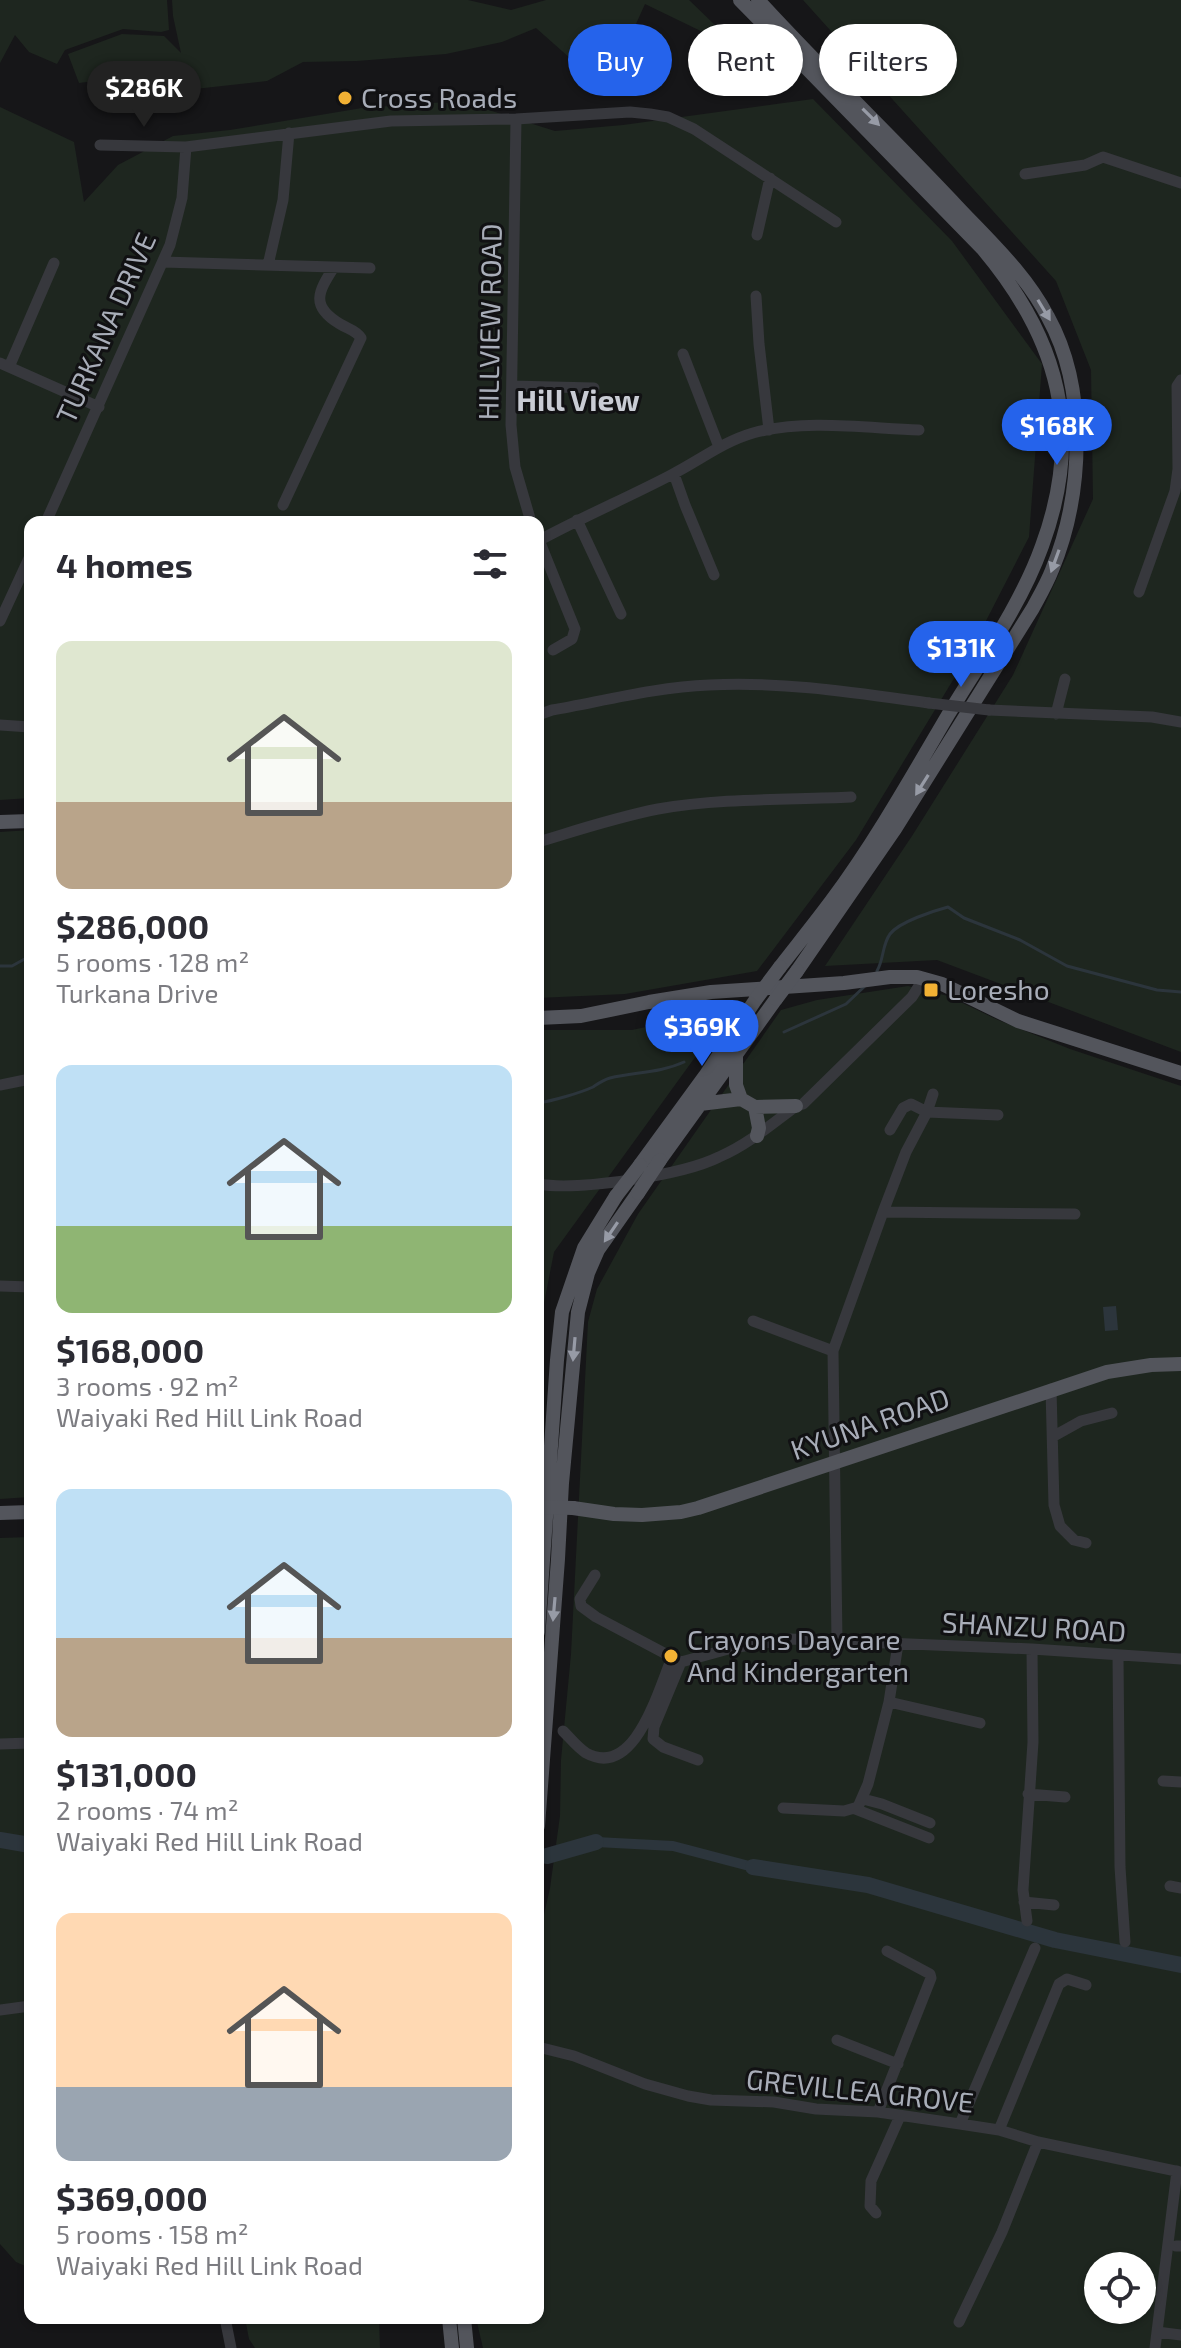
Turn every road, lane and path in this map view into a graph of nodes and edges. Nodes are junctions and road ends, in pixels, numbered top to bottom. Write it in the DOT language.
graph roads {
  1 [pos="740,0"];
  2 [pos="758,0"];
  3 [pos="516,119"];
  4 [pos="289,133"];
  5 [pos="100,145"];
  6 [pos="186,147"];
  7 [pos="1025,174"];
  8 [pos="770,178"];
  9 [pos="1181,183"];
  10 [pos="836,222"];
  11 [pos="757,235"];
  12 [pos="163,262"];
  13 [pos="54,263"];
  14 [pos="268,265"];
  15 [pos="334,267"];
  16 [pos="370,268"];
  17 [pos="756,296"];
  18 [pos="683,354"];
  19 [pos="4,365"];
  20 [pos="1181,380"];
  21 [pos="512,386"];
  22 [pos="594,388"];
  23 [pos="99,407"];
  24 [pos="769,430"];
  25 [pos="919,430"];
  26 [pos="719,447"];
  27 [pos="674,474"];
  28 [pos="283,505"];
  29 [pos="49,516"];
  30 [pos="529,516"];
  31 [pos="577,520"];
  32 [pos="544,537"];
  33 [pos="544,554"];
  34 [pos="24,569"];
  35 [pos="714,575"];
  36 [pos="1139,592"];
  37 [pos="621,614"];
  38 [pos="0,621"];
  39 [pos="553,650"];
  40 [pos="1065,679"];
  41 [pos="544,713"];
  42 [pos="1056,714"];
  43 [pos="1181,722"];
  44 [pos="0,725"];
  45 [pos="24,727"];
  46 [pos="851,797"];
  47 [pos="24,821"];
  48 [pos="0,822"];
  49 [pos="544,840"];
  50 [pos="924,978"];
  51 [pos="544,1018"];
  52 [pos="736,1054"];
  53 [pos="1181,1073"];
  54 [pos="24,1080"];
  55 [pos="0,1085"];
  56 [pos="933,1094"];
  57 [pos="741,1099"];
  58 [pos="700,1104"];
  59 [pos="796,1106"];
  60 [pos="755,1107"];
  61 [pos="927,1112"];
  62 [pos="998,1115"];
  63 [pos="890,1130"];
  64 [pos="757,1136"];
  65 [pos="544,1186"];
  66 [pos="883,1212"];
  67 [pos="1075,1214"];
  68 [pos="0,1286"];
  69 [pos="24,1287"];
  70 [pos="753,1321"];
  71 [pos="833,1351"];
  72 [pos="1181,1364"];
  73 [pos="1051,1389"];
  74 [pos="1112,1413"];
  75 [pos="1054,1436"];
  76 [pos="834,1464"];
  77 [pos="544,1507"];
  78 [pos="24,1512"];
  79 [pos="0,1513"];
  80 [pos="1086,1543"];
  81 [pos="544,1546"];
  82 [pos="595,1575"];
  83 [pos="837,1641"];
  84 [pos="898,1644"];
  85 [pos="1032,1649"];
  86 [pos="1118,1656"];
  87 [pos="1181,1659"];
  88 [pos="677,1660"];
  89 [pos="889,1702"];
  90 [pos="980,1723"];
  91 [pos="563,1731"];
  92 [pos="544,1741"];
  93 [pos="24,1743"];
  94 [pos="0,1744"];
  95 [pos="698,1760"];
  96 [pos="1163,1781"];
  97 [pos="1181,1782"];
  98 [pos="1028,1794"];
  99 [pos="1065,1797"];
  100 [pos="859,1804"];
  101 [pos="783,1808"];
  102 [pos="930,1823"];
  103 [pos="929,1838"];
  104 [pos="1024,1902"];
  105 [pos="1054,1905"];
  106 [pos="1027,1921"];
  107 [pos="1125,1942"];
  108 [pos="1035,1948"];
  109 [pos="887,1951"];
  110 [pos="1086,1985"];
  111 [pos="24,2007"];
  112 [pos="0,2010"];
  113 [pos="837,2040"];
  114 [pos="544,2048"];
  115 [pos="898,2064"];
  116 [pos="878,2112"];
  117 [pos="900,2116"];
  118 [pos="960,2124"];
  119 [pos="999,2130"];
  120 [pos="1038,2142"];
  121 [pos="1179,2172"];
  122 [pos="876,2213"];
  123 [pos="959,2322"];
  124 [pos="226,2324"];
  125 [pos="450,2324"];
  126 [pos="465,2324"];
  127 [pos="1157,2332"];
  128 [pos="1181,2335"];
  129 [pos="231,2348"];
  130 [pos="452,2348"];
  131 [pos="467,2348"];
  132 [pos="1155,2348"];
  1 -- 81 [label="main road, bridge"];
  2 -- 52 [label="main road, one-way, bridge"];
  3 -- 4 [label="street"];
  3 -- 8 [label="street"];
  3 -- 21 [label="street, HILLVIEW ROAD"];
  4 -- 6 [label="street"];
  4 -- 14 [label="street"];
  5 -- 6 [label="street"];
  6 -- 12 [label="street, TURKANA DRIVE"];
  7 -- 9 [label="street"];
  8 -- 10 [label="street"];
  8 -- 11 [label="street"];
  12 -- 14 [label="street"];
  12 -- 23 [label="street, TURKANA DRIVE"];
  13 -- 19 [label="street"];
  14 -- 15 [label="street"];
  15 -- 16 [label="street"];
  15 -- 28 [label="street"];
  17 -- 24 [label="street"];
  18 -- 26 [label="street"];
  19 -- 23 [label="street"];
  20 -- 36 [label="street"];
  21 -- 22 [label="street"];
  21 -- 30 [label="street, HILLVIEW ROAD"];
  23 -- 29 [label="street, TURKANA DRIVE"];
  24 -- 25 [label="street"];
  24 -- 26 [label="street"];
  26 -- 27 [label="street"];
  27 -- 31 [label="street"];
  27 -- 35 [label="street"];
  31 -- 32 [label="street"];
  31 -- 37 [label="street"];
  33 -- 39 [label="street"];
  34 -- 38 [label="street"];
  40 -- 42 [label="street"];
  41 -- 42 [label="street, bridge"];
  42 -- 43 [label="street"];
  44 -- 45 [label="street"];
  46 -- 49 [label="street"];
  47 -- 48 [label="main road"];
  50 -- 51 [label="main road"];
  50 -- 53 [label="main road"];
  50 -- 59 [label="street"];
  52 -- 57 [label="main road"];
  52 -- 58 [label="main road"];
  54 -- 55 [label="street"];
  56 -- 61 [label="street"];
  57 -- 58 [label="main road"];
  57 -- 60 [label="main road"];
  58 -- 92 [label="main road, one-way, bridge"];
  59 -- 60 [label="main road"];
  59 -- 64 [label="street"];
  60 -- 64 [label="main road"];
  61 -- 62 [label="street"];
  61 -- 63 [label="street"];
  61 -- 66 [label="street"];
  64 -- 65 [label="street"];
  66 -- 67 [label="street"];
  66 -- 71 [label="street"];
  68 -- 69 [label="street"];
  70 -- 71 [label="street"];
  71 -- 76 [label="street"];
  72 -- 73 [label="main road, KYUNA ROAD"];
  73 -- 75 [label="street"];
  73 -- 76 [label="main road, KYUNA ROAD"];
  74 -- 75 [label="street"];
  75 -- 80 [label="street"];
  76 -- 77 [label="main road, KYUNA ROAD, bridge"];
  76 -- 83 [label="street"];
  78 -- 79 [label="main road"];
  82 -- 88 [label="street"];
  83 -- 84 [label="street, SHANZU ROAD"];
  83 -- 88 [label="street, SHANZU ROAD"];
  84 -- 85 [label="street, SHANZU ROAD"];
  84 -- 89 [label="street"];
  85 -- 86 [label="street, SHANZU ROAD"];
  85 -- 98 [label="street"];
  86 -- 87 [label="street, SHANZU ROAD"];
  86 -- 107 [label="street"];
  88 -- 91 [label="street"];
  88 -- 95 [label="street"];
  89 -- 90 [label="street"];
  89 -- 100 [label="street"];
  93 -- 94 [label="street"];
  96 -- 97 [label="street"];
  98 -- 99 [label="street"];
  98 -- 104 [label="street"];
  100 -- 101 [label="street"];
  100 -- 102 [label="street"];
  100 -- 103 [label="street"];
  104 -- 105 [label="street"];
  104 -- 106 [label="street"];
  108 -- 118 [label="street"];
  109 -- 115 [label="street"];
  110 -- 119 [label="street"];
  111 -- 112 [label="street"];
  113 -- 115 [label="street"];
  114 -- 116 [label="street, GREVILLEA GROVE"];
  115 -- 116 [label="street"];
  116 -- 117 [label="street, GREVILLEA GROVE"];
  117 -- 118 [label="street, GREVILLEA GROVE"];
  117 -- 122 [label="street"];
  118 -- 119 [label="street, GREVILLEA GROVE"];
  119 -- 120 [label="street, GREVILLEA GROVE"];
  120 -- 121 [label="street, GREVILLEA GROVE"];
  120 -- 123 [label="street"];
  121 -- 127 [label="street"];
  124 -- 129 [label="street"];
  125 -- 130 [label="main road"];
  126 -- 131 [label="main road"];
  127 -- 128 [label="street"];
  127 -- 132 [label="street"];
}
